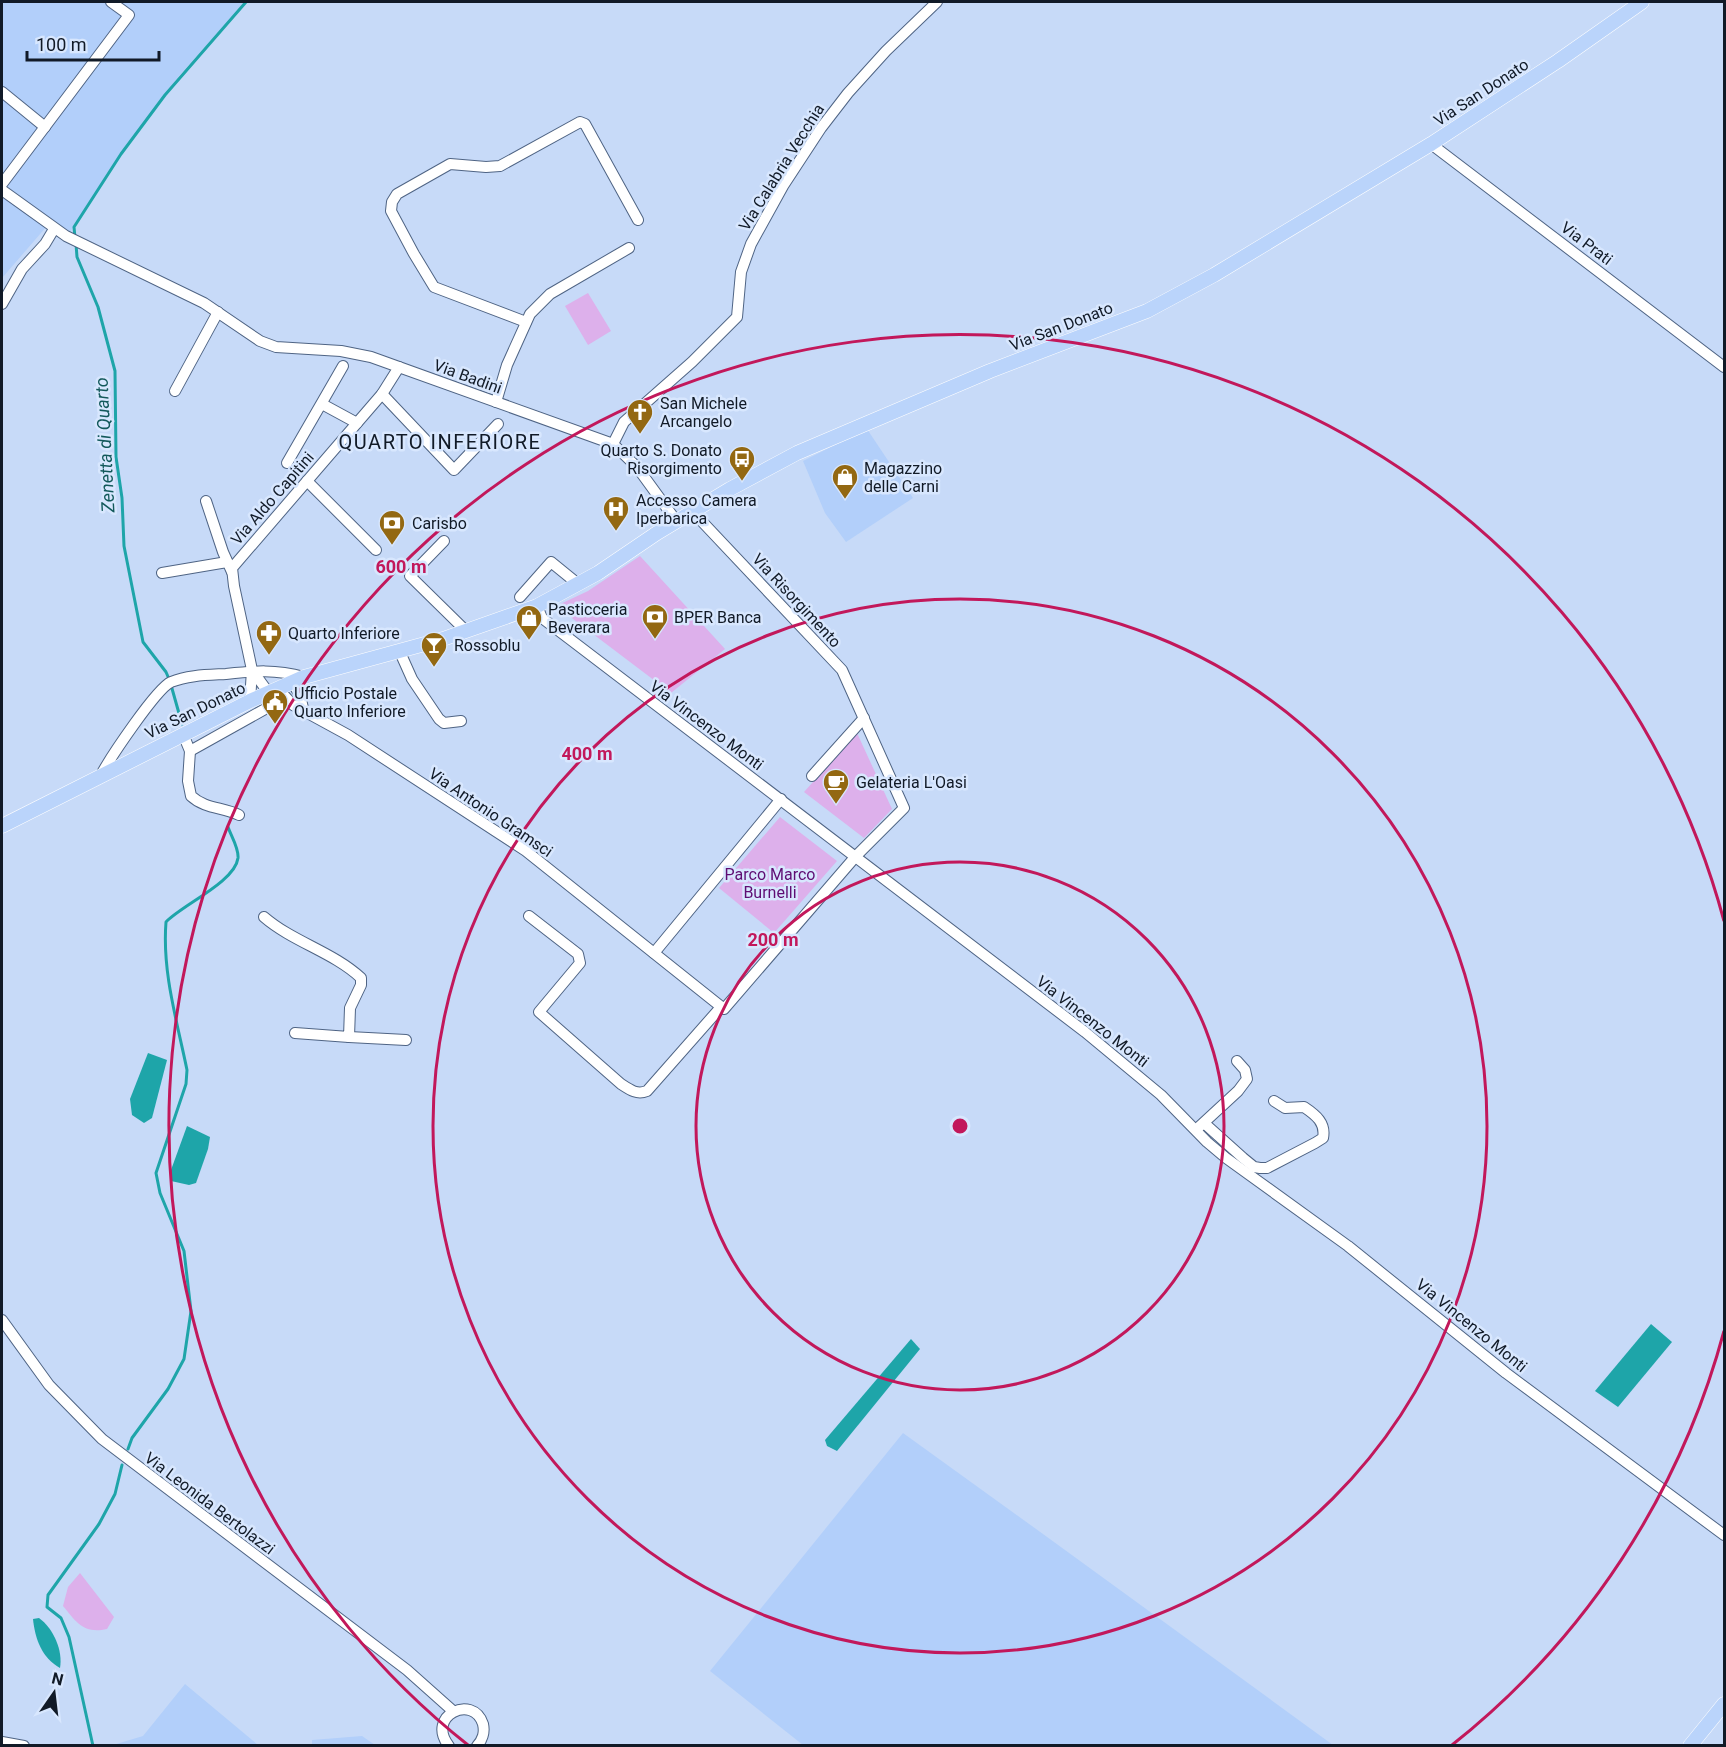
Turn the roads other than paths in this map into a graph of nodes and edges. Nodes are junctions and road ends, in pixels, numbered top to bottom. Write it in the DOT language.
graph roads {
  1 [pos="111,2"];
  2 [pos="937,2"];
  3 [pos="1642,2"];
  4 [pos="2,92"];
  5 [pos="45,127"];
  6 [pos="1431,144"];
  7 [pos="2,184"];
  8 [pos="2,190"];
  9 [pos="638,220"];
  10 [pos="54,229"];
  11 [pos="629,248"];
  12 [pos="2,304"];
  13 [pos="218,312"];
  14 [pos="526,322"];
  15 [pos="343,366"];
  16 [pos="399,367"];
  17 [pos="1725,367"];
  18 [pos="175,391"];
  19 [pos="382,394"];
  20 [pos="496,402"];
  21 [pos="322,404"];
  22 [pos="357,423"];
  23 [pos="498,424"];
  24 [pos="613,444"];
  25 [pos="288,463"];
  26 [pos="307,481"];
  27 [pos="206,501"];
  28 [pos="693,512"];
  29 [pos="677,522"];
  30 [pos="444,541"];
  31 [pos="376,550"];
  32 [pos="229,567"];
  33 [pos="162,573"];
  34 [pos="578,584"];
  35 [pos="520,597"];
  36 [pos="537,606"];
  37 [pos="466,631"];
  38 [pos="399,650"];
  39 [pos="252,670"];
  40 [pos="284,688"];
  41 [pos="250,701"];
  42 [pos="864,718"];
  43 [pos="461,721"];
  44 [pos="183,734"];
  45 [pos="190,751"];
  46 [pos="101,775"];
  47 [pos="812,776"];
  48 [pos="781,799"];
  49 [pos="239,815"];
  50 [pos="2,826"];
  51 [pos="856,856"];
  52 [pos="529,915"];
  53 [pos="264,917"];
  54 [pos="654,953"];
  55 [pos="721,1007"];
  56 [pos="295,1033"];
  57 [pos="349,1037"];
  58 [pos="406,1041"];
  59 [pos="1237,1061"];
  60 [pos="1274,1101"];
  61 [pos="1199,1126"];
  62 [pos="1220,1146"];
  63 [pos="2,1320"];
  64 [pos="1725,1534"];
  65 [pos="425,1685"];
  66 [pos="1725,1704"];
  67 [pos="453,1711"];
  68 [pos="443,1723"];
  69 [pos="442,1740"];
  70 [pos="2,1742"];
  71 [pos="482,1744"];
  72 [pos="24,1746"];
  73 [pos="449,1746"];
  74 [pos="1690,1746"];
  1 -- 5 [label="street"];
  2 -- 24 [label="street, Via Calabria Vecchia"];
  3 -- 6 [label="main road, Via San Donato"];
  4 -- 5 [label="street"];
  5 -- 7 [label="street"];
  6 -- 17 [label="street, Via Prati"];
  6 -- 28 [label="main road, Via San Donato"];
  8 -- 10 [label="street, Via Badini"];
  9 -- 14 [label="street"];
  10 -- 12 [label="street"];
  10 -- 13 [label="street, Via Badini"];
  11 -- 14 [label="street"];
  13 -- 16 [label="street, Via Badini"];
  13 -- 18 [label="street"];
  14 -- 20 [label="street"];
  15 -- 21 [label="street"];
  16 -- 19 [label="street, Via Aldo Capitini"];
  16 -- 20 [label="street, Via Badini"];
  19 -- 22 [label="street, Via Aldo Capitini"];
  19 -- 23 [label="street"];
  20 -- 24 [label="street, Via Badini"];
  21 -- 22 [label="street"];
  21 -- 25 [label="street"];
  22 -- 26 [label="street, Via Aldo Capitini"];
  24 -- 29 [label="street, Via Badini"];
  26 -- 31 [label="street"];
  26 -- 32 [label="street, Via Aldo Capitini"];
  27 -- 32 [label="street"];
  28 -- 29 [label="main road, Via San Donato"];
  28 -- 42 [label="street, Via Risorgimento"];
  29 -- 34 [label="main road, Via San Donato"];
  30 -- 37 [label="street"];
  32 -- 33 [label="street"];
  32 -- 39 [label="street"];
  34 -- 35 [label="street"];
  34 -- 36 [label="main road, Via San Donato"];
  36 -- 37 [label="main road, Via San Donato"];
  36 -- 48 [label="street, Via Vincenzo Monti"];
  37 -- 38 [label="main road, Via San Donato"];
  38 -- 40 [label="main road, Via San Donato"];
  38 -- 43 [label="street"];
  39 -- 40 [label="street, Via Antonio Gramsci"];
  39 -- 40 [label="street, Via San Donato"];
  39 -- 41 [label="street"];
  39 -- 46 [label="street, Via San Donato"];
  40 -- 41 [label="main road, Via San Donato"];
  40 -- 45 [label="street"];
  40 -- 54 [label="street, Via Antonio Gramsci"];
  41 -- 44 [label="main road, Via San Donato"];
  42 -- 47 [label="street"];
  42 -- 51 [label="street, Via Risorgimento"];
  44 -- 45 [label="street"];
  44 -- 46 [label="main road, Via San Donato"];
  45 -- 49 [label="street"];
  46 -- 50 [label="main road, Via San Donato"];
  48 -- 51 [label="street, Via Vincenzo Monti"];
  48 -- 54 [label="street"];
  51 -- 55 [label="street"];
  51 -- 61 [label="street, Via Vincenzo Monti"];
  52 -- 55 [label="street"];
  53 -- 57 [label="street"];
  54 -- 55 [label="street, Via Antonio Gramsci"];
  56 -- 57 [label="street"];
  57 -- 58 [label="street"];
  59 -- 61 [label="street"];
  60 -- 62 [label="street"];
  61 -- 62 [label="street, Via Vincenzo Monti"];
  62 -- 64 [label="street, Via Vincenzo Monti"];
  63 -- 65 [label="street, Via Leonida Bertolazzi"];
  65 -- 67 [label="street, Via Leonida Bertolazzi"];
  65 -- 68 [label="street, Via Leonida Bertolazzi"];
  66 -- 74 [label="main road"];
  67 -- 68 [label="street"];
  67 -- 71 [label="street"];
  68 -- 69 [label="street"];
  69 -- 73 [label="street"];
  70 -- 72 [label="street"];
}
